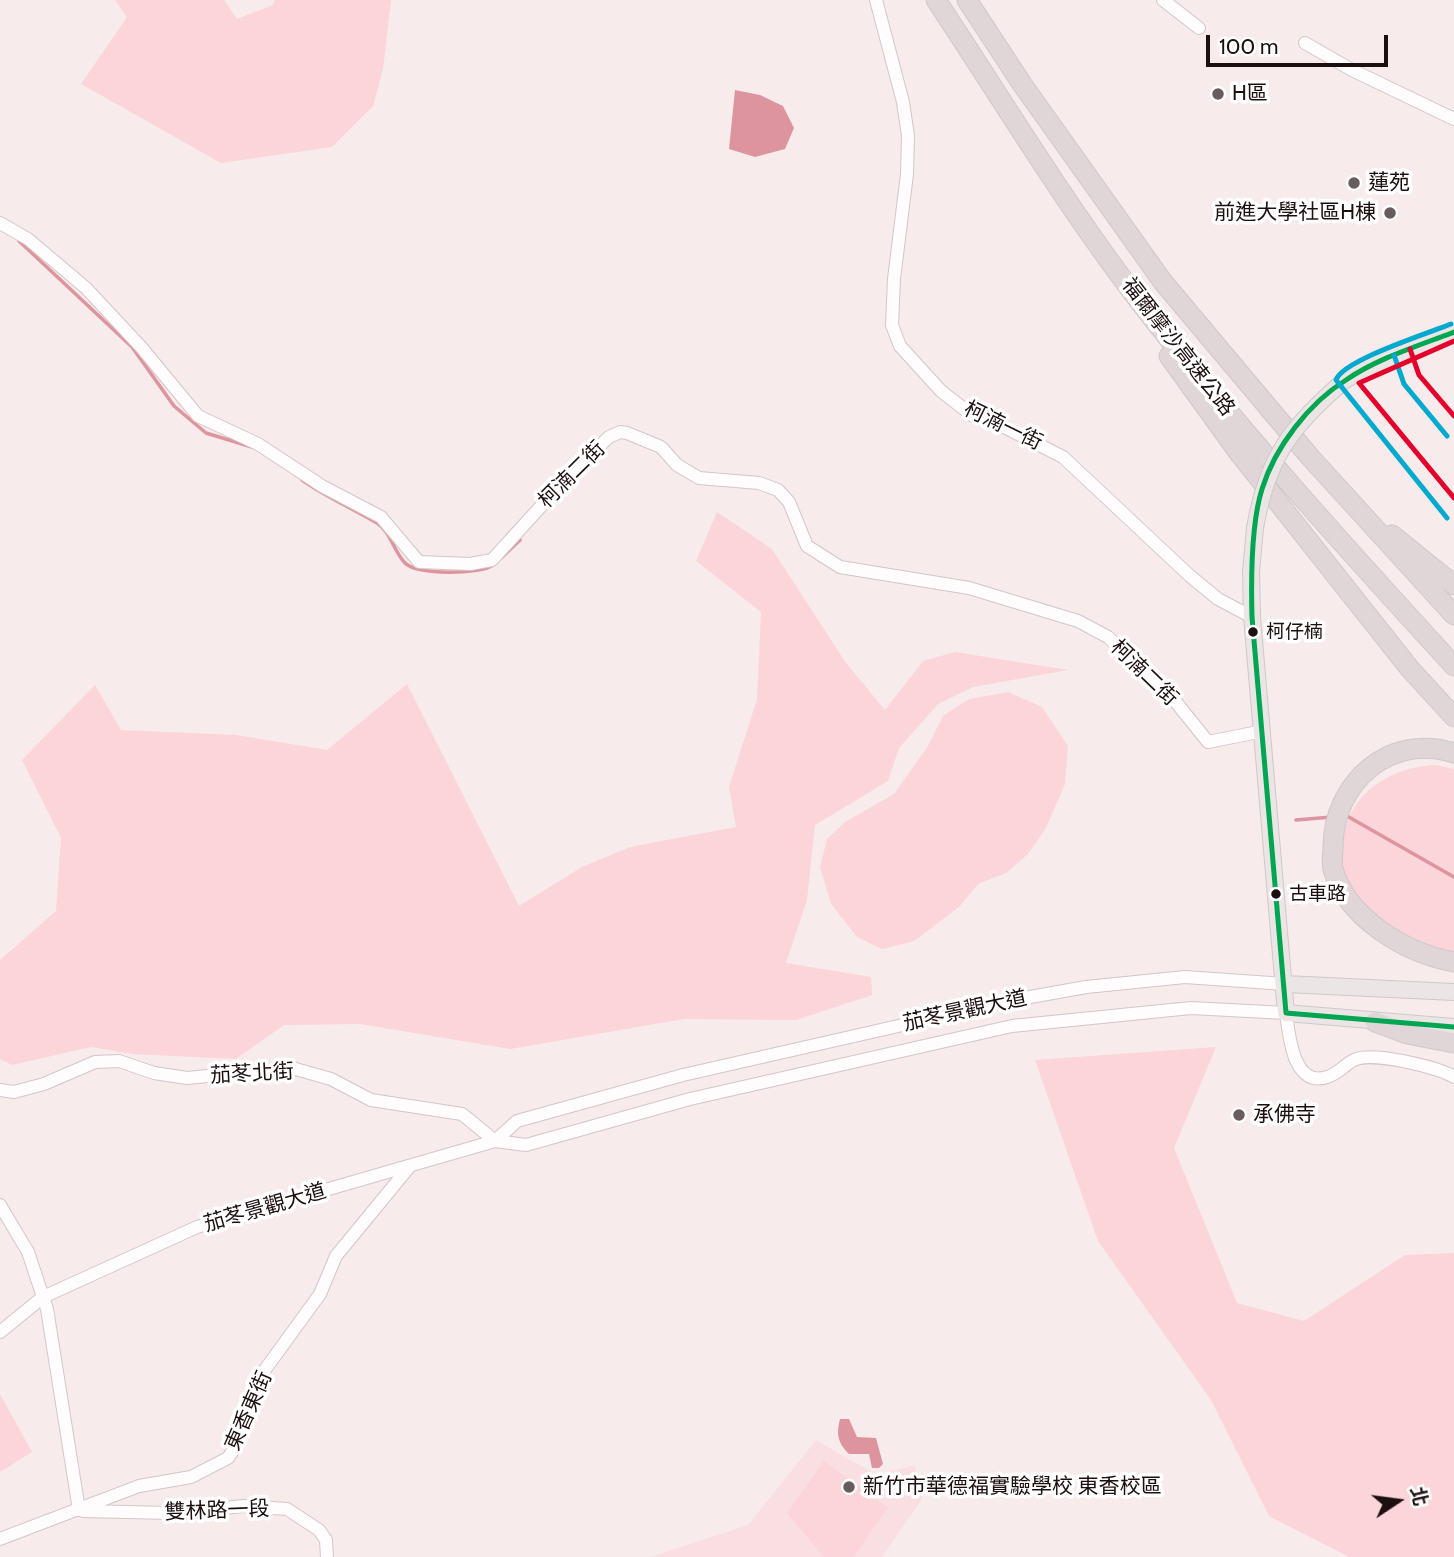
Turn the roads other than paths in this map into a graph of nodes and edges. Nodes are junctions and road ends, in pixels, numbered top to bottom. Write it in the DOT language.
graph roads {
  1 [pos="876,0"];
  2 [pos="936,0"];
  3 [pos="967,0"];
  4 [pos="1163,0"];
  5 [pos="1199,29"];
  6 [pos="1305,43"];
  7 [pos="1454,119"];
  8 [pos="1068,200"];
  9 [pos="0,223"];
  10 [pos="1454,332"];
  11 [pos="1353,506"];
  12 [pos="1454,585"];
  13 [pos="1454,615"];
  14 [pos="1252,617"];
  15 [pos="1454,666"];
  16 [pos="1454,717"];
  17 [pos="1262,731"];
  18 [pos="1454,753"];
  19 [pos="1454,962"];
  20 [pos="1285,984"];
  21 [pos="1454,992"];
  22 [pos="1286,1013"];
  23 [pos="1375,1022"];
  24 [pos="1454,1027"];
  25 [pos="1454,1042"];
  26 [pos="1454,1077"];
  27 [pos="0,1090"];
  28 [pos="495,1142"];
  29 [pos="410,1166"];
  30 [pos="0,1206"];
  31 [pos="43,1297"];
  32 [pos="0,1332"];
  33 [pos="79,1510"];
  34 [pos="0,1539"];
  35 [pos="327,1557"];
  1 -- 14 [label="street, 柯湳一街"];
  2 -- 8 [label="highway, 福爾摩沙高速公路"];
  3 -- 11 [label="highway, 福爾摩沙高速公路"];
  4 -- 5 [label="street"];
  6 -- 7 [label="street"];
  8 -- 15 [label="highway, 福爾摩沙高速公路"];
  8 -- 16 [label="highway"];
  9 -- 17 [label="street, 柯湳二街"];
  10 -- 14 [label="main road, bridge"];
  11 -- 12 [label="highway"];
  11 -- 13 [label="highway, 福爾摩沙高速公路"];
  14 -- 17 [label="main road"];
  17 -- 20 [label="main road"];
  18 -- 19 [label="highway"];
  20 -- 21 [label="main road, 茄苳景觀大道"];
  20 -- 22 [label="main road"];
  20 -- 28 [label="street, 茄苳景觀大道"];
  22 -- 23 [label="main road, 茄苳景觀大道"];
  22 -- 26 [label="street"];
  22 -- 28 [label="street, 茄苳景觀大道"];
  23 -- 24 [label="main road, 茄苳景觀大道"];
  23 -- 25 [label="highway"];
  27 -- 28 [label="street, 茄苳北街"];
  28 -- 29 [label="street, 茄苳景觀大道"];
  29 -- 31 [label="street, 茄苳景觀大道"];
  29 -- 33 [label="street, 東香東街"];
  30 -- 31 [label="street"];
  31 -- 32 [label="street, 茄苳景觀大道"];
  31 -- 33 [label="street"];
  33 -- 34 [label="street"];
  33 -- 35 [label="street, 雙林路一段"];
}
